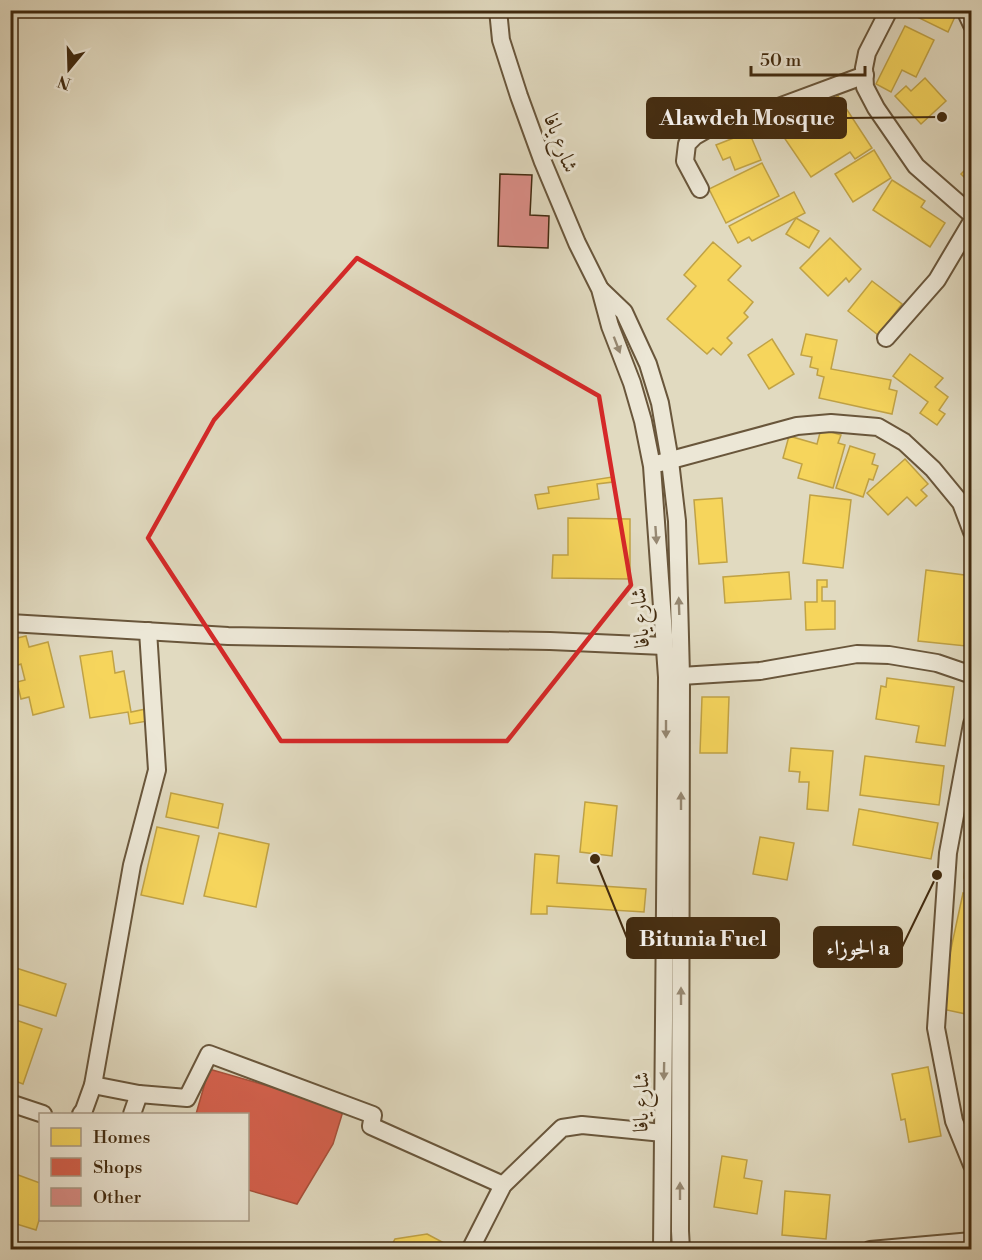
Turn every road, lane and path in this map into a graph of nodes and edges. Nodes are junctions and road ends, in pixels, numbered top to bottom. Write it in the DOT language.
graph roads {
  1 [pos="498,10"];
  2 [pos="889,10"];
  3 [pos="965,10"];
  4 [pos="972,25"];
  5 [pos="865,75"];
  6 [pos="700,189"];
  7 [pos="972,215"];
  8 [pos="972,221"];
  9 [pos="600,289"];
  10 [pos="886,338"];
  11 [pos="670,461"];
  12 [pos="652,466"];
  13 [pos="972,532"];
  14 [pos="10,622"];
  15 [pos="148,631"];
  16 [pos="664,646"];
  17 [pos="972,675"];
  18 [pos="681,676"];
  19 [pos="972,724"];
  20 [pos="93,1085"];
  21 [pos="139,1094"];
  22 [pos="10,1103"];
  23 [pos="40,1113"];
  24 [pos="82,1113"];
  25 [pos="132,1113"];
  26 [pos="663,1133"];
  27 [pos="972,1166"];
  28 [pos="503,1185"];
  29 [pos="972,1241"];
  30 [pos="470,1250"];
  31 [pos="662,1250"];
  32 [pos="681,1250"];
  33 [pos="870,1250"];
  1 -- 9 [label="street, شارع يافا"];
  2 -- 5 [label="street"];
  3 -- 4 [label="street"];
  5 -- 6 [label="street"];
  5 -- 7 [label="street"];
  8 -- 10 [label="street"];
  9 -- 11 [label="street"];
  9 -- 12 [label="street, شارع يافا, one-way"];
  11 -- 12 [label="street"];
  11 -- 13 [label="street"];
  18 -- 11 [label="street, one-way"];
  12 -- 16 [label="street, شارع يافا, one-way"];
  14 -- 15 [label="street"];
  15 -- 16 [label="street"];
  15 -- 20 [label="street"];
  16 -- 26 [label="street, شارع يافا, one-way"];
  17 -- 18 [label="street"];
  32 -- 18 [label="street, one-way"];
  19 -- 27 [label="street"];
  20 -- 21 [label="street"];
  20 -- 24 [label="street"];
  21 -- 25 [label="street"];
  21 -- 28 [label="street"];
  22 -- 23 [label="street"];
  26 -- 28 [label="street"];
  26 -- 31 [label="street, شارع يافا"];
  28 -- 30 [label="street"];
  29 -- 33 [label="street"];
}
